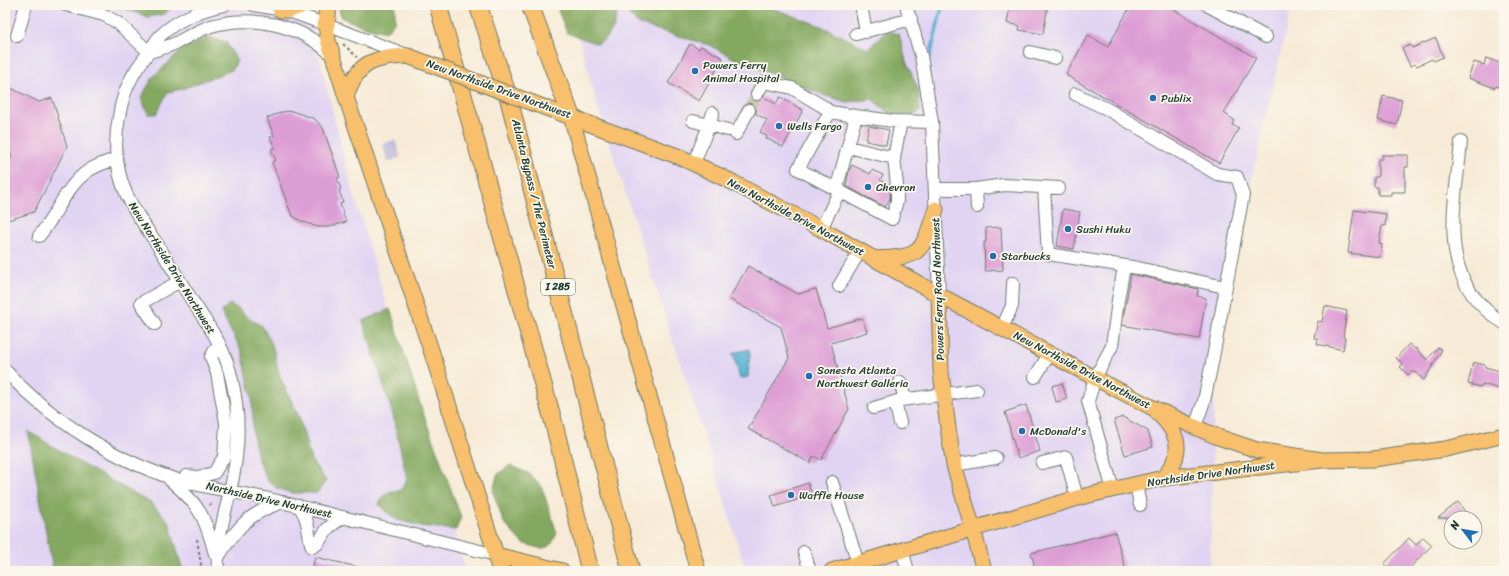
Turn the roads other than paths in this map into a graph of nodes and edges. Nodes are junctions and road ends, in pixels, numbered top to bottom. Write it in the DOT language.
graph roads {
  1 [pos="26,5"];
  2 [pos="66,5"];
  3 [pos="224,5"];
  4 [pos="254,5"];
  5 [pos="302,5"];
  6 [pos="328,5"];
  7 [pos="438,5"];
  8 [pos="478,5"];
  9 [pos="530,5"];
  10 [pos="906,5"];
  11 [pos="1207,5"];
  12 [pos="281,9"];
  13 [pos="862,11"];
  14 [pos="911,19"];
  15 [pos="326,25"];
  16 [pos="17,36"];
  17 [pos="1266,37"];
  18 [pos="149,52"];
  19 [pos="1030,52"];
  20 [pos="408,56"];
  21 [pos="334,57"];
  22 [pos="1055,58"];
  23 [pos="757,94"];
  24 [pos="1075,94"];
  25 [pos="346,97"];
  26 [pos="749,110"];
  27 [pos="830,112"];
  28 [pos="712,113"];
  29 [pos="571,116"];
  30 [pos="856,116"];
  31 [pos="693,121"];
  32 [pos="901,121"];
  33 [pos="932,122"];
  34 [pos="709,124"];
  35 [pos="1461,142"];
  36 [pos="848,147"];
  37 [pos="894,158"];
  38 [pos="116,159"];
  39 [pos="694,163"];
  40 [pos="1044,187"];
  41 [pos="1059,188"];
  42 [pos="936,189"];
  43 [pos="976,189"];
  44 [pos="840,192"];
  45 [pos="977,207"];
  46 [pos="936,209"];
  47 [pos="821,229"];
  48 [pos="39,236"];
  49 [pos="860,251"];
  50 [pos="874,259"];
  51 [pos="1124,267"];
  52 [pos="180,281"];
  53 [pos="1013,283"];
  54 [pos="839,286"];
  55 [pos="1225,287"];
  56 [pos="938,295"];
  57 [pos="1504,323"];
  58 [pos="155,324"];
  59 [pos="1002,328"];
  60 [pos="219,343"];
  61 [pos="1050,353"];
  62 [pos="5,370"];
  63 [pos="1035,377"];
  64 [pos="1095,378"];
  65 [pos="900,382"];
  66 [pos="977,390"];
  67 [pos="943,394"];
  68 [pos="900,401"];
  69 [pos="1149,406"];
  70 [pos="874,408"];
  71 [pos="900,424"];
  72 [pos="1194,427"];
  73 [pos="1504,434"];
  74 [pos="996,458"];
  75 [pos="1322,460"];
  76 [pos="1042,462"];
  77 [pos="954,465"];
  78 [pos="164,475"];
  79 [pos="1163,478"];
  80 [pos="832,482"];
  81 [pos="1136,484"];
  82 [pos="230,490"];
  83 [pos="1113,490"];
  84 [pos="1077,498"];
  85 [pos="283,502"];
  86 [pos="1140,504"];
  87 [pos="299,506"];
  88 [pos="343,517"];
  89 [pos="973,529"];
  90 [pos="902,550"];
  91 [pos="804,552"];
  92 [pos="496,555"];
  93 [pos="218,565"];
  94 [pos="843,569"];
  95 [pos="500,571"];
  96 [pos="562,571"];
  97 [pos="590,571"];
  98 [pos="631,571"];
  99 [pos="698,571"];
  100 [pos="810,571"];
  101 [pos="908,571"];
  102 [pos="984,571"];
  1 -- 16 [label="street"];
  2 -- 18 [label="street"];
  3 -- 18 [label="street, New Northside Drive Northwest"];
  4 -- 12 [label="street, New Northside Drive Northwest"];
  5 -- 12 [label="highway"];
  6 -- 15 [label="highway"];
  7 -- 97 [label="highway"];
  8 -- 98 [label="highway, Atlanta Bypass / The Perimeter / I 285"];
  9 -- 29 [label="highway"];
  10 -- 14 [label="street, Powers Ferry Road Northwest"];
  11 -- 17 [label="street"];
  12 -- 15 [label="street, New Northside Drive Northwest"];
  13 -- 14 [label="street"];
  14 -- 33 [label="street, Powers Ferry Road Northwest"];
  15 -- 20 [label="street, New Northside Drive Northwest"];
  15 -- 21 [label="main road"];
  18 -- 21 [label="street"];
  18 -- 38 [label="street, New Northside Drive Northwest"];
  19 -- 22 [label="street"];
  20 -- 25 [label="main road"];
  20 -- 29 [label="main road, New Northside Drive Northwest, bridge"];
  21 -- 25 [label="main road"];
  23 -- 27 [label="street"];
  24 -- 55 [label="street"];
  25 -- 92 [label="main road"];
  26 -- 34 [label="street"];
  27 -- 30 [label="street"];
  27 -- 44 [label="street"];
  28 -- 34 [label="street"];
  29 -- 39 [label="main road, New Northside Drive Northwest"];
  29 -- 99 [label="main road"];
  30 -- 32 [label="street"];
  30 -- 36 [label="street"];
  31 -- 34 [label="street"];
  32 -- 33 [label="street"];
  32 -- 37 [label="street"];
  33 -- 42 [label="street, Powers Ferry Road Northwest"];
  34 -- 39 [label="street"];
  35 -- 57 [label="street"];
  36 -- 37 [label="street"];
  36 -- 44 [label="street"];
  37 -- 44 [label="street"];
  38 -- 48 [label="street"];
  38 -- 52 [label="street, New Northside Drive Northwest"];
  39 -- 47 [label="main road, New Northside Drive Northwest"];
  40 -- 41 [label="street"];
  40 -- 43 [label="street"];
  40 -- 51 [label="street"];
  42 -- 43 [label="street"];
  42 -- 46 [label="street, Powers Ferry Road Northwest"];
  43 -- 45 [label="street"];
  44 -- 47 [label="street"];
  46 -- 50 [label="main road"];
  46 -- 56 [label="street, Powers Ferry Road Northwest"];
  47 -- 49 [label="main road, New Northside Drive Northwest"];
  49 -- 50 [label="main road, New Northside Drive Northwest"];
  49 -- 54 [label="street"];
  50 -- 56 [label="main road, New Northside Drive Northwest"];
  51 -- 55 [label="street"];
  51 -- 64 [label="street"];
  52 -- 58 [label="street"];
  52 -- 60 [label="street, New Northside Drive Northwest"];
  53 -- 59 [label="street"];
  55 -- 72 [label="street"];
  56 -- 59 [label="main road, New Northside Drive Northwest"];
  56 -- 67 [label="main road, Powers Ferry Road Northwest"];
  59 -- 61 [label="main road, New Northside Drive Northwest"];
  60 -- 78 [label="street"];
  60 -- 82 [label="street, New Northside Drive Northwest"];
  61 -- 63 [label="street"];
  61 -- 64 [label="main road, New Northside Drive Northwest"];
  62 -- 78 [label="street, Northside Drive Northwest"];
  64 -- 69 [label="main road, New Northside Drive Northwest"];
  64 -- 83 [label="street"];
  65 -- 68 [label="street"];
  66 -- 67 [label="street"];
  67 -- 68 [label="street"];
  67 -- 77 [label="main road, Powers Ferry Road Northwest"];
  68 -- 70 [label="street"];
  68 -- 71 [label="street"];
  69 -- 72 [label="main road, New Northside Drive Northwest"];
  69 -- 79 [label="main road"];
  72 -- 75 [label="main road, New Northside Drive Northwest"];
  73 -- 75 [label="main road, Northside Drive Northwest"];
  74 -- 77 [label="street"];
  75 -- 79 [label="main road, Northside Drive Northwest"];
  76 -- 84 [label="street"];
  77 -- 89 [label="main road, Powers Ferry Road Northwest"];
  78 -- 82 [label="street, Northside Drive Northwest"];
  78 -- 93 [label="street"];
  79 -- 81 [label="main road, Northside Drive Northwest"];
  80 -- 94 [label="street"];
  81 -- 83 [label="main road, Northside Drive Northwest"];
  81 -- 86 [label="street"];
  82 -- 85 [label="street, Northside Drive Northwest"];
  82 -- 93 [label="street, New Northside Drive Northwest"];
  83 -- 84 [label="main road, Northside Drive Northwest"];
  84 -- 89 [label="main road, Northside Drive Northwest"];
  85 -- 87 [label="street, Northside Drive Northwest"];
  85 -- 93 [label="street"];
  87 -- 88 [label="street, Northside Drive Northwest"];
  87 -- 88 [label="street"];
  88 -- 92 [label="street, Northside Drive Northwest"];
  89 -- 90 [label="main road, Northside Drive Northwest"];
  89 -- 102 [label="main road, Powers Ferry Road Northwest"];
  90 -- 94 [label="main road, Northside Drive Northwest"];
  90 -- 101 [label="street"];
  91 -- 100 [label="street"];
  92 -- 95 [label="highway"];
  92 -- 96 [label="main road, Northside Drive Northwest"];
}
